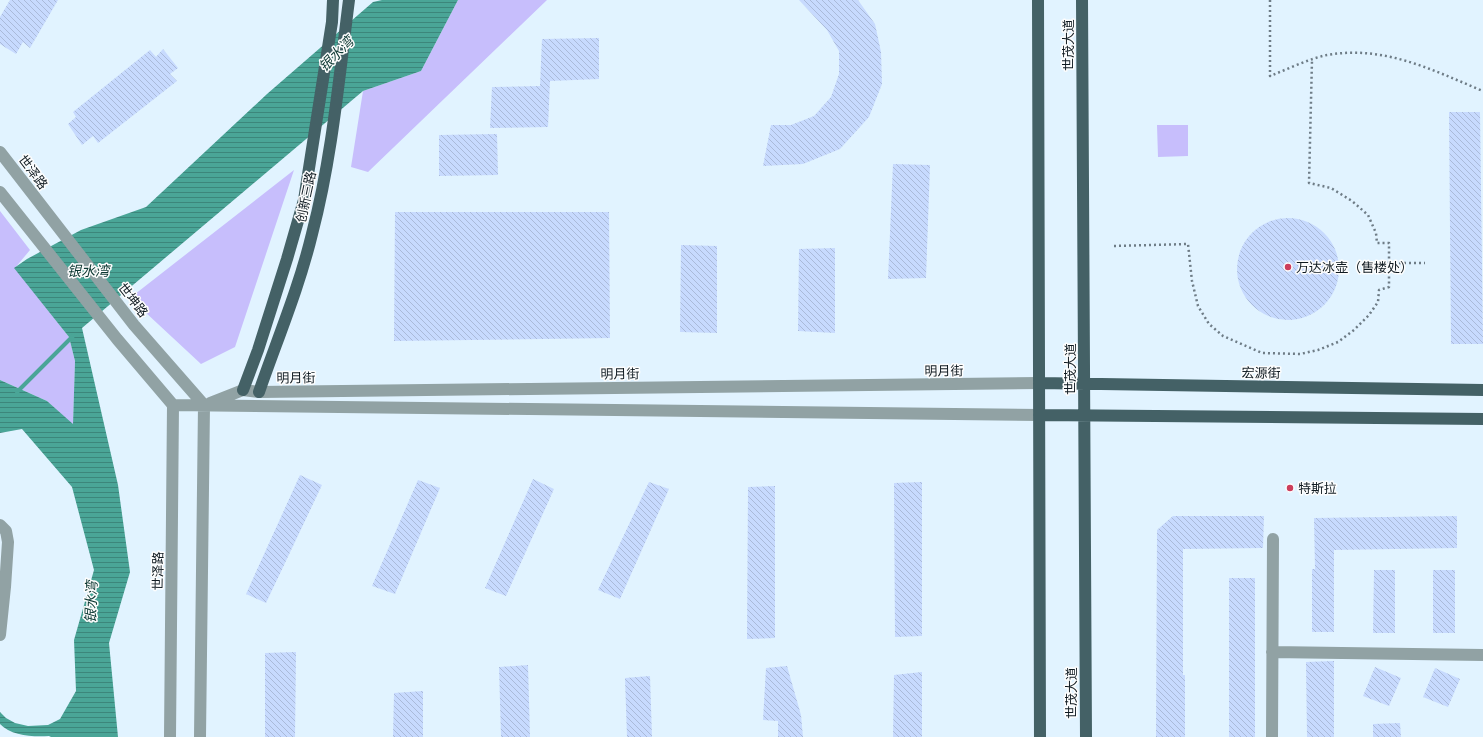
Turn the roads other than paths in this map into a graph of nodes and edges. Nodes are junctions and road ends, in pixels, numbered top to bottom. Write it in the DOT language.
graph roads {
  1 [pos="333,0"];
  2 [pos="1038,0"];
  3 [pos="1082,0"];
  4 [pos="348,5"];
  5 [pos="0,152"];
  6 [pos="0,192"];
  7 [pos="44,209"];
  8 [pos="1039,384"];
  9 [pos="1084,384"];
  10 [pos="243,390"];
  11 [pos="1483,390"];
  12 [pos="259,392"];
  13 [pos="173,405"];
  14 [pos="204,405"];
  15 [pos="1039,414"];
  16 [pos="1084,415"];
  17 [pos="1483,419"];
  18 [pos="0,525"];
  19 [pos="1273,539"];
  20 [pos="0,635"];
  21 [pos="1272,652"];
  22 [pos="1483,655"];
  23 [pos="170,737"];
  24 [pos="200,737"];
  25 [pos="1040,737"];
  26 [pos="1086,737"];
  27 [pos="1272,737"];
  1 -- 10 [label="main road, 创新三路"];
  2 -- 8 [label="main road"];
  3 -- 9 [label="main road, 世茂大道"];
  4 -- 12 [label="main road, 创新三路"];
  5 -- 7 [label="street, 世泽路"];
  6 -- 13 [label="street"];
  7 -- 14 [label="street, 世坤路"];
  8 -- 9 [label="main road, 宏源街"];
  8 -- 12 [label="street, 明月街"];
  8 -- 15 [label="main road"];
  9 -- 11 [label="main road, 宏源街"];
  9 -- 16 [label="main road, 世茂大道"];
  10 -- 12 [label="street, 明月街"];
  10 -- 14 [label="street, 明月街"];
  13 -- 14 [label="street, 明月街"];
  13 -- 23 [label="street, 世泽路"];
  14 -- 15 [label="street, 明月街"];
  14 -- 24 [label="street"];
  15 -- 16 [label="main road"];
  15 -- 25 [label="main road"];
  16 -- 17 [label="main road"];
  16 -- 26 [label="main road, 世茂大道"];
  18 -- 20 [label="street"];
  19 -- 21 [label="street"];
  21 -- 22 [label="street"];
  21 -- 27 [label="street"];
}
